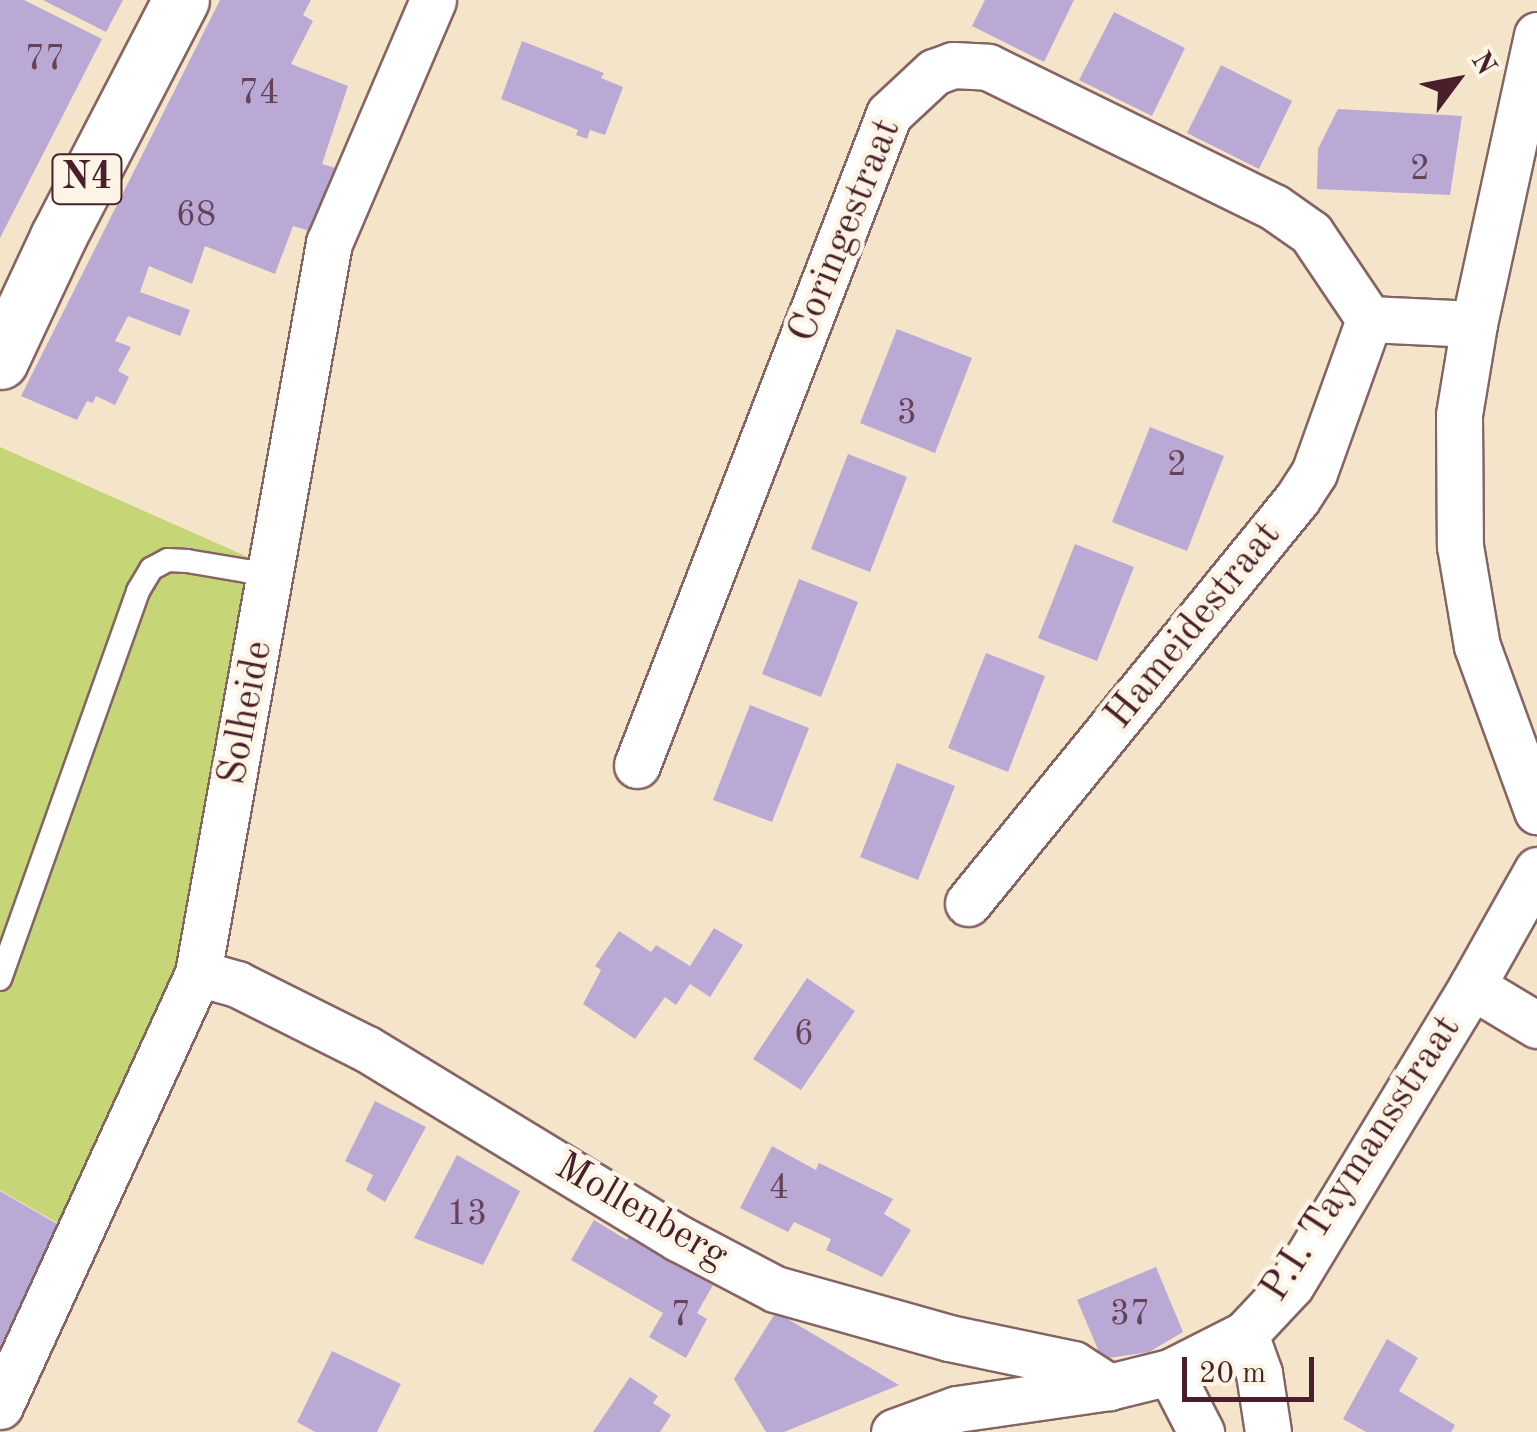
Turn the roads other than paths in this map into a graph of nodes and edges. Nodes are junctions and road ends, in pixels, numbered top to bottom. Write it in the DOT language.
graph roads {
  1 [pos="180,0"];
  2 [pos="433,0"];
  3 [pos="1537,35"];
  4 [pos="1368,319"];
  5 [pos="1474,324"];
  6 [pos="0,361"];
  7 [pos="272,581"];
  8 [pos="637,765"];
  9 [pos="1537,811"];
  10 [pos="1537,870"];
  11 [pos="968,903"];
  12 [pos="198,973"];
  13 [pos="0,979"];
  14 [pos="1472,986"];
  15 [pos="1537,1025"];
  16 [pos="1245,1334"];
  17 [pos="1170,1372"];
  18 [pos="1109,1388"];
  19 [pos="0,1406"];
  20 [pos="894,1432"];
  21 [pos="1201,1432"];
  22 [pos="1268,1432"];
  1 -- 6 [label="main road, N4"];
  2 -- 7 [label="street, Solheide"];
  3 -- 5 [label="street"];
  4 -- 5 [label="street"];
  4 -- 8 [label="street, Coringestraat"];
  4 -- 11 [label="street, Hameidestraat"];
  5 -- 9 [label="street"];
  7 -- 12 [label="street, Solheide"];
  7 -- 13 [label="lane"];
  10 -- 14 [label="street, P.I. Taymansstraat"];
  12 -- 18 [label="street, Mollenberg"];
  12 -- 19 [label="street, Solheide"];
  14 -- 15 [label="street"];
  14 -- 16 [label="street, P.I. Taymansstraat"];
  16 -- 17 [label="street, P.I. Taymansstraat"];
  16 -- 22 [label="street"];
  17 -- 18 [label="street, P.I. Taymansstraat"];
  17 -- 21 [label="street"];
  18 -- 20 [label="street, P.I. Taymansstraat"];
}
